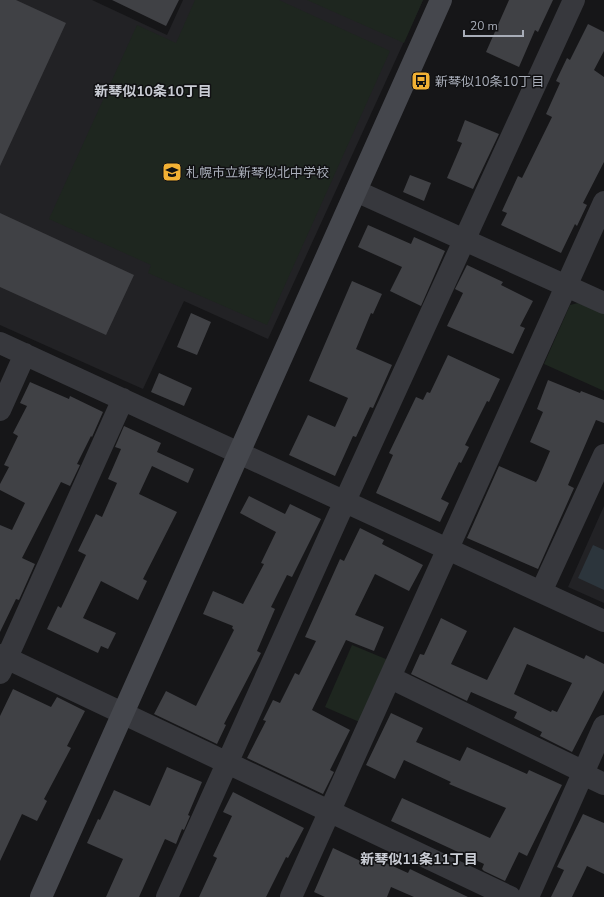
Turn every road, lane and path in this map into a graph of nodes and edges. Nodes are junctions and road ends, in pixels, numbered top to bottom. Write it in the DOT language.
graph roads {
  1 [pos="441,0"];
  2 [pos="574,0"];
  3 [pos="356,191"];
  4 [pos="604,202"];
  5 [pos="466,240"];
  6 [pos="566,286"];
  7 [pos="604,303"];
  8 [pos="0,343"];
  9 [pos="25,354"];
  10 [pos="123,399"];
  11 [pos="0,410"];
  12 [pos="239,452"];
  13 [pos="604,455"];
  14 [pos="345,501"];
  15 [pos="448,549"];
  16 [pos="541,592"];
  17 [pos="604,621"];
  18 [pos="2,662"];
  19 [pos="391,678"];
  20 [pos="123,713"];
  21 [pos="604,726"];
  22 [pos="226,763"];
  23 [pos="584,773"];
  24 [pos="604,784"];
  25 [pos="330,812"];
  26 [pos="40,897"];
  27 [pos="167,897"];
  28 [pos="291,897"];
  29 [pos="510,897"];
  30 [pos="528,897"];
  1 -- 3 [label="street"];
  2 -- 5 [label="street"];
  3 -- 5 [label="street"];
  3 -- 12 [label="street"];
  4 -- 6 [label="street"];
  5 -- 6 [label="street"];
  5 -- 14 [label="street"];
  6 -- 7 [label="street"];
  6 -- 15 [label="street"];
  8 -- 9 [label="street"];
  9 -- 10 [label="street"];
  9 -- 11 [label="street"];
  10 -- 12 [label="street"];
  10 -- 18 [label="street"];
  12 -- 14 [label="street"];
  12 -- 20 [label="street"];
  13 -- 16 [label="street"];
  14 -- 15 [label="street"];
  14 -- 22 [label="street"];
  15 -- 16 [label="street"];
  15 -- 19 [label="street"];
  16 -- 17 [label="street"];
  18 -- 20 [label="street"];
  19 -- 23 [label="street"];
  19 -- 25 [label="street"];
  20 -- 22 [label="street"];
  20 -- 26 [label="street"];
  21 -- 23 [label="street"];
  22 -- 25 [label="street"];
  22 -- 27 [label="street"];
  23 -- 24 [label="street"];
  23 -- 30 [label="street"];
  25 -- 28 [label="street"];
  25 -- 29 [label="street"];
}
